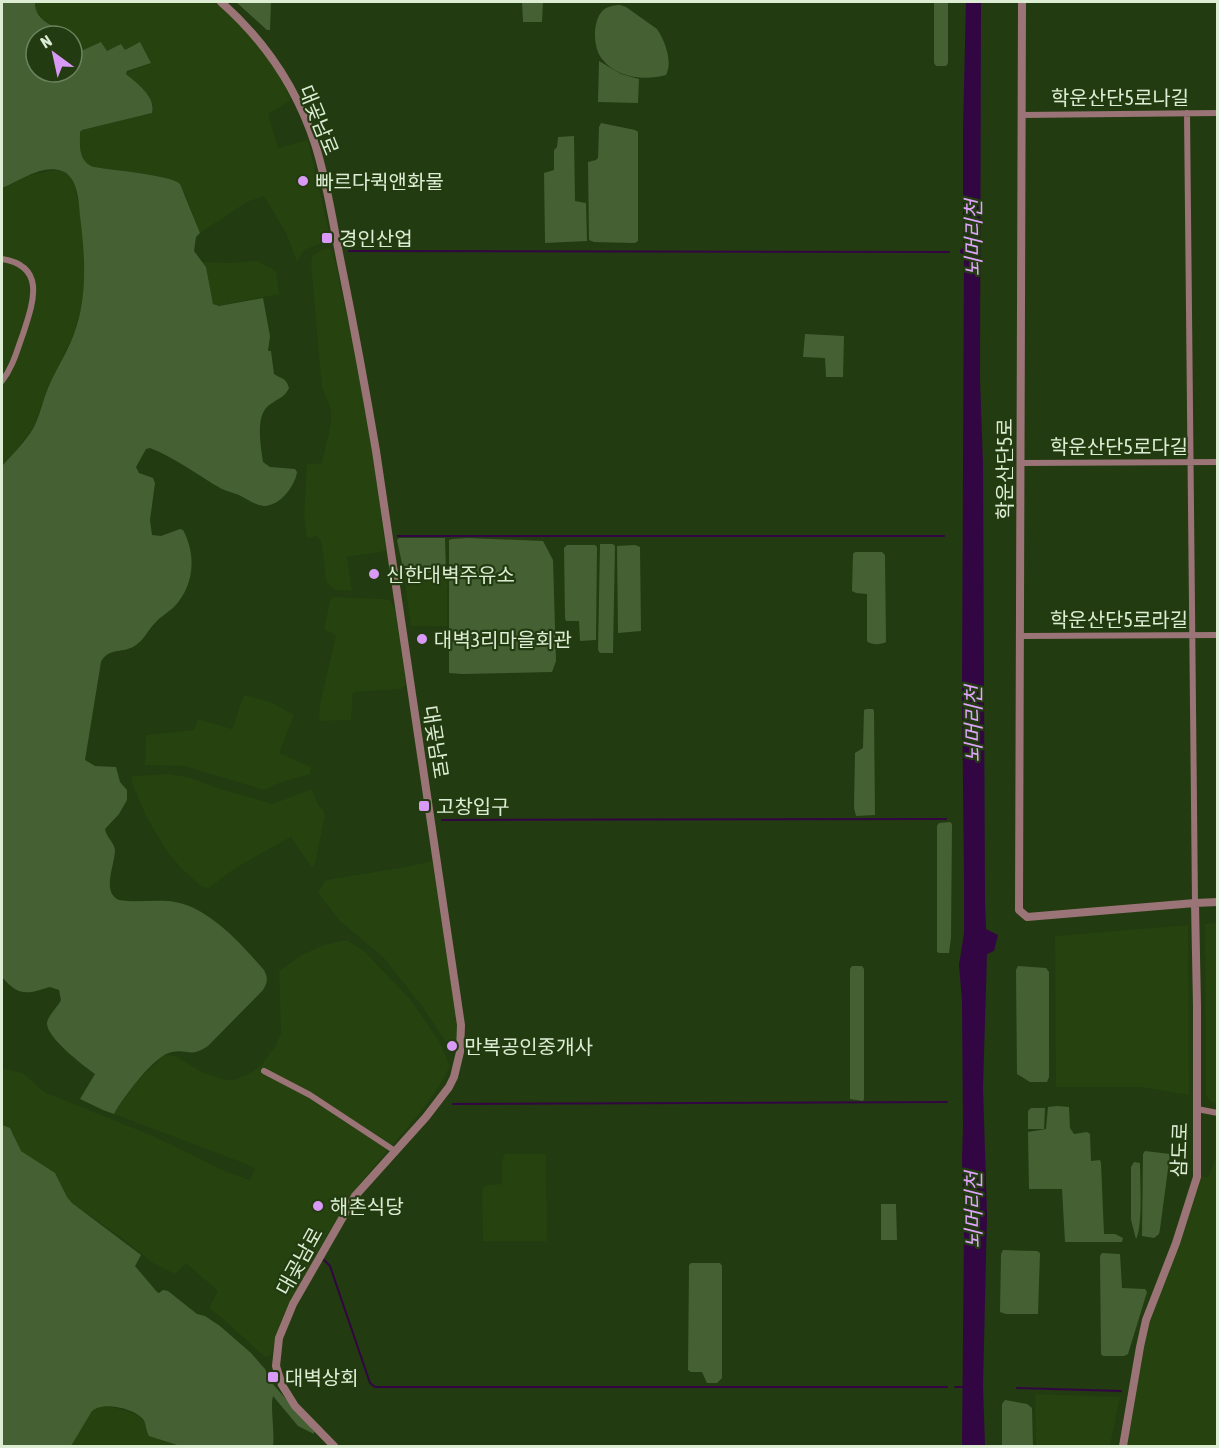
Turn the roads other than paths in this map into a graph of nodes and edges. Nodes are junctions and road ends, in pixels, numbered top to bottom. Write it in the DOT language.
graph roads {
  1 [pos="221,2"];
  2 [pos="1022,2"];
  3 [pos="1187,113"];
  4 [pos="1218,113"];
  5 [pos="1022,115"];
  6 [pos="2,259"];
  7 [pos="2,381"];
  8 [pos="1192,462"];
  9 [pos="1218,462"];
  10 [pos="1020,463"];
  11 [pos="1194,635"];
  12 [pos="1218,635"];
  13 [pos="1020,636"];
  14 [pos="1218,902"];
  15 [pos="1195,903"];
  16 [pos="264,1071"];
  17 [pos="1197,1109"];
  18 [pos="1218,1113"];
  19 [pos="395,1150"];
  20 [pos="334,1446"];
  21 [pos="1123,1446"];
  1 -- 19 [label="street, 대곶남로"];
  2 -- 5 [label="street, 학운산단5로"];
  3 -- 4 [label="street, 학운산단5로나길"];
  3 -- 5 [label="street, 학운산단5로나길"];
  3 -- 8 [label="street"];
  5 -- 10 [label="street, 학운산단5로"];
  6 -- 7 [label="street"];
  8 -- 9 [label="street, 학운산단5로다길"];
  8 -- 10 [label="street, 학운산단5로다길"];
  8 -- 11 [label="street"];
  10 -- 13 [label="street, 학운산단5로"];
  11 -- 12 [label="street, 학운산단5로라길"];
  11 -- 13 [label="street, 학운산단5로라길"];
  11 -- 15 [label="street"];
  13 -- 15 [label="street, 학운산단5로"];
  14 -- 15 [label="street"];
  15 -- 17 [label="street, 삼도로"];
  16 -- 19 [label="street"];
  17 -- 18 [label="street"];
  17 -- 21 [label="street, 삼도로"];
  19 -- 20 [label="street, 대곶남로"];
}
